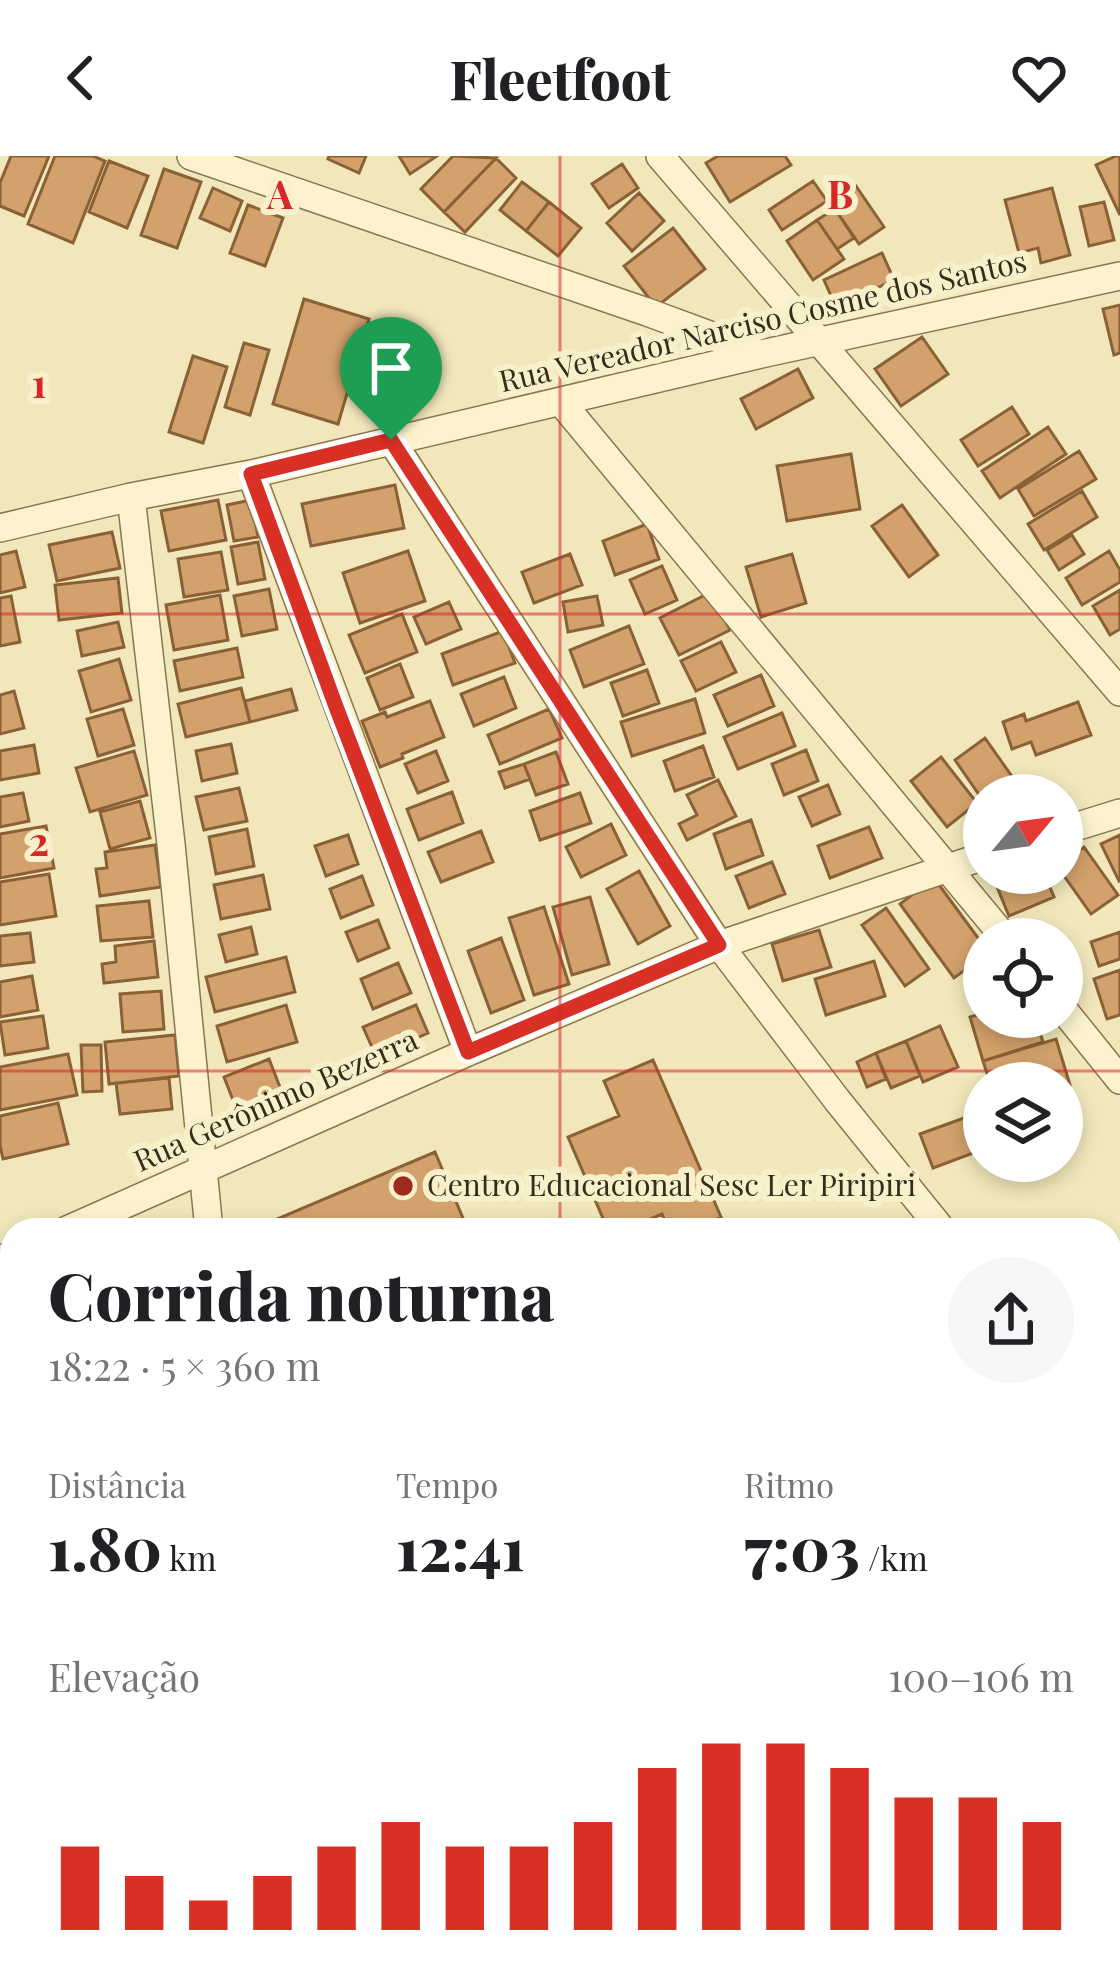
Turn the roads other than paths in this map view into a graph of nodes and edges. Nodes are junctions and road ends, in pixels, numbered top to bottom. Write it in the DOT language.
graph roads {
  1 [pos="191,156"];
  2 [pos="660,156"];
  3 [pos="1120,275"];
  4 [pos="821,343"];
  5 [pos="761,354"];
  6 [pos="561,402"];
  7 [pos="391,440"];
  8 [pos="251,474"];
  9 [pos="131,497"];
  10 [pos="0,528"];
  11 [pos="1120,692"];
  12 [pos="1120,813"];
  13 [pos="1083,824"];
  14 [pos="963,863"];
  15 [pos="949,867"];
  16 [pos="989,918"];
  17 [pos="719,945"];
  18 [pos="1083,1034"];
  19 [pos="468,1052"];
  20 [pos="1120,1080"];
  21 [pos="203,1169"];
  22 [pos="94,1218"];
  23 [pos="208,1218"];
  24 [pos="932,1218"];
  1 -- 5 [label="street"];
  2 -- 4 [label="street"];
  3 -- 4 [label="street, Rua Vereador Narciso Cosme dos Santos"];
  4 -- 5 [label="street, Rua Vereador Narciso Cosme dos Santos"];
  4 -- 11 [label="street"];
  5 -- 6 [label="street, Rua Vereador Narciso Cosme dos Santos"];
  6 -- 7 [label="street, Rua Vereador Narciso Cosme dos Santos"];
  6 -- 15 [label="street"];
  7 -- 8 [label="street, Rua Vereador Narciso Cosme dos Santos"];
  7 -- 17 [label="street"];
  8 -- 9 [label="street, Rua Vereador Narciso Cosme dos Santos"];
  8 -- 19 [label="street"];
  9 -- 10 [label="street, Rua Vereador Narciso Cosme dos Santos"];
  9 -- 21 [label="street"];
  12 -- 13 [label="street"];
  14 -- 15 [label="street, Rua Gerônimo Bezerra"];
  15 -- 16 [label="street"];
  15 -- 17 [label="street, Rua Gerônimo Bezerra"];
  17 -- 19 [label="street, Rua Gerônimo Bezerra"];
  17 -- 24 [label="street"];
  18 -- 20 [label="street"];
  19 -- 21 [label="street, Rua Gerônimo Bezerra"];
  21 -- 22 [label="street, Rua Gerônimo Bezerra"];
  21 -- 23 [label="street"];
}
